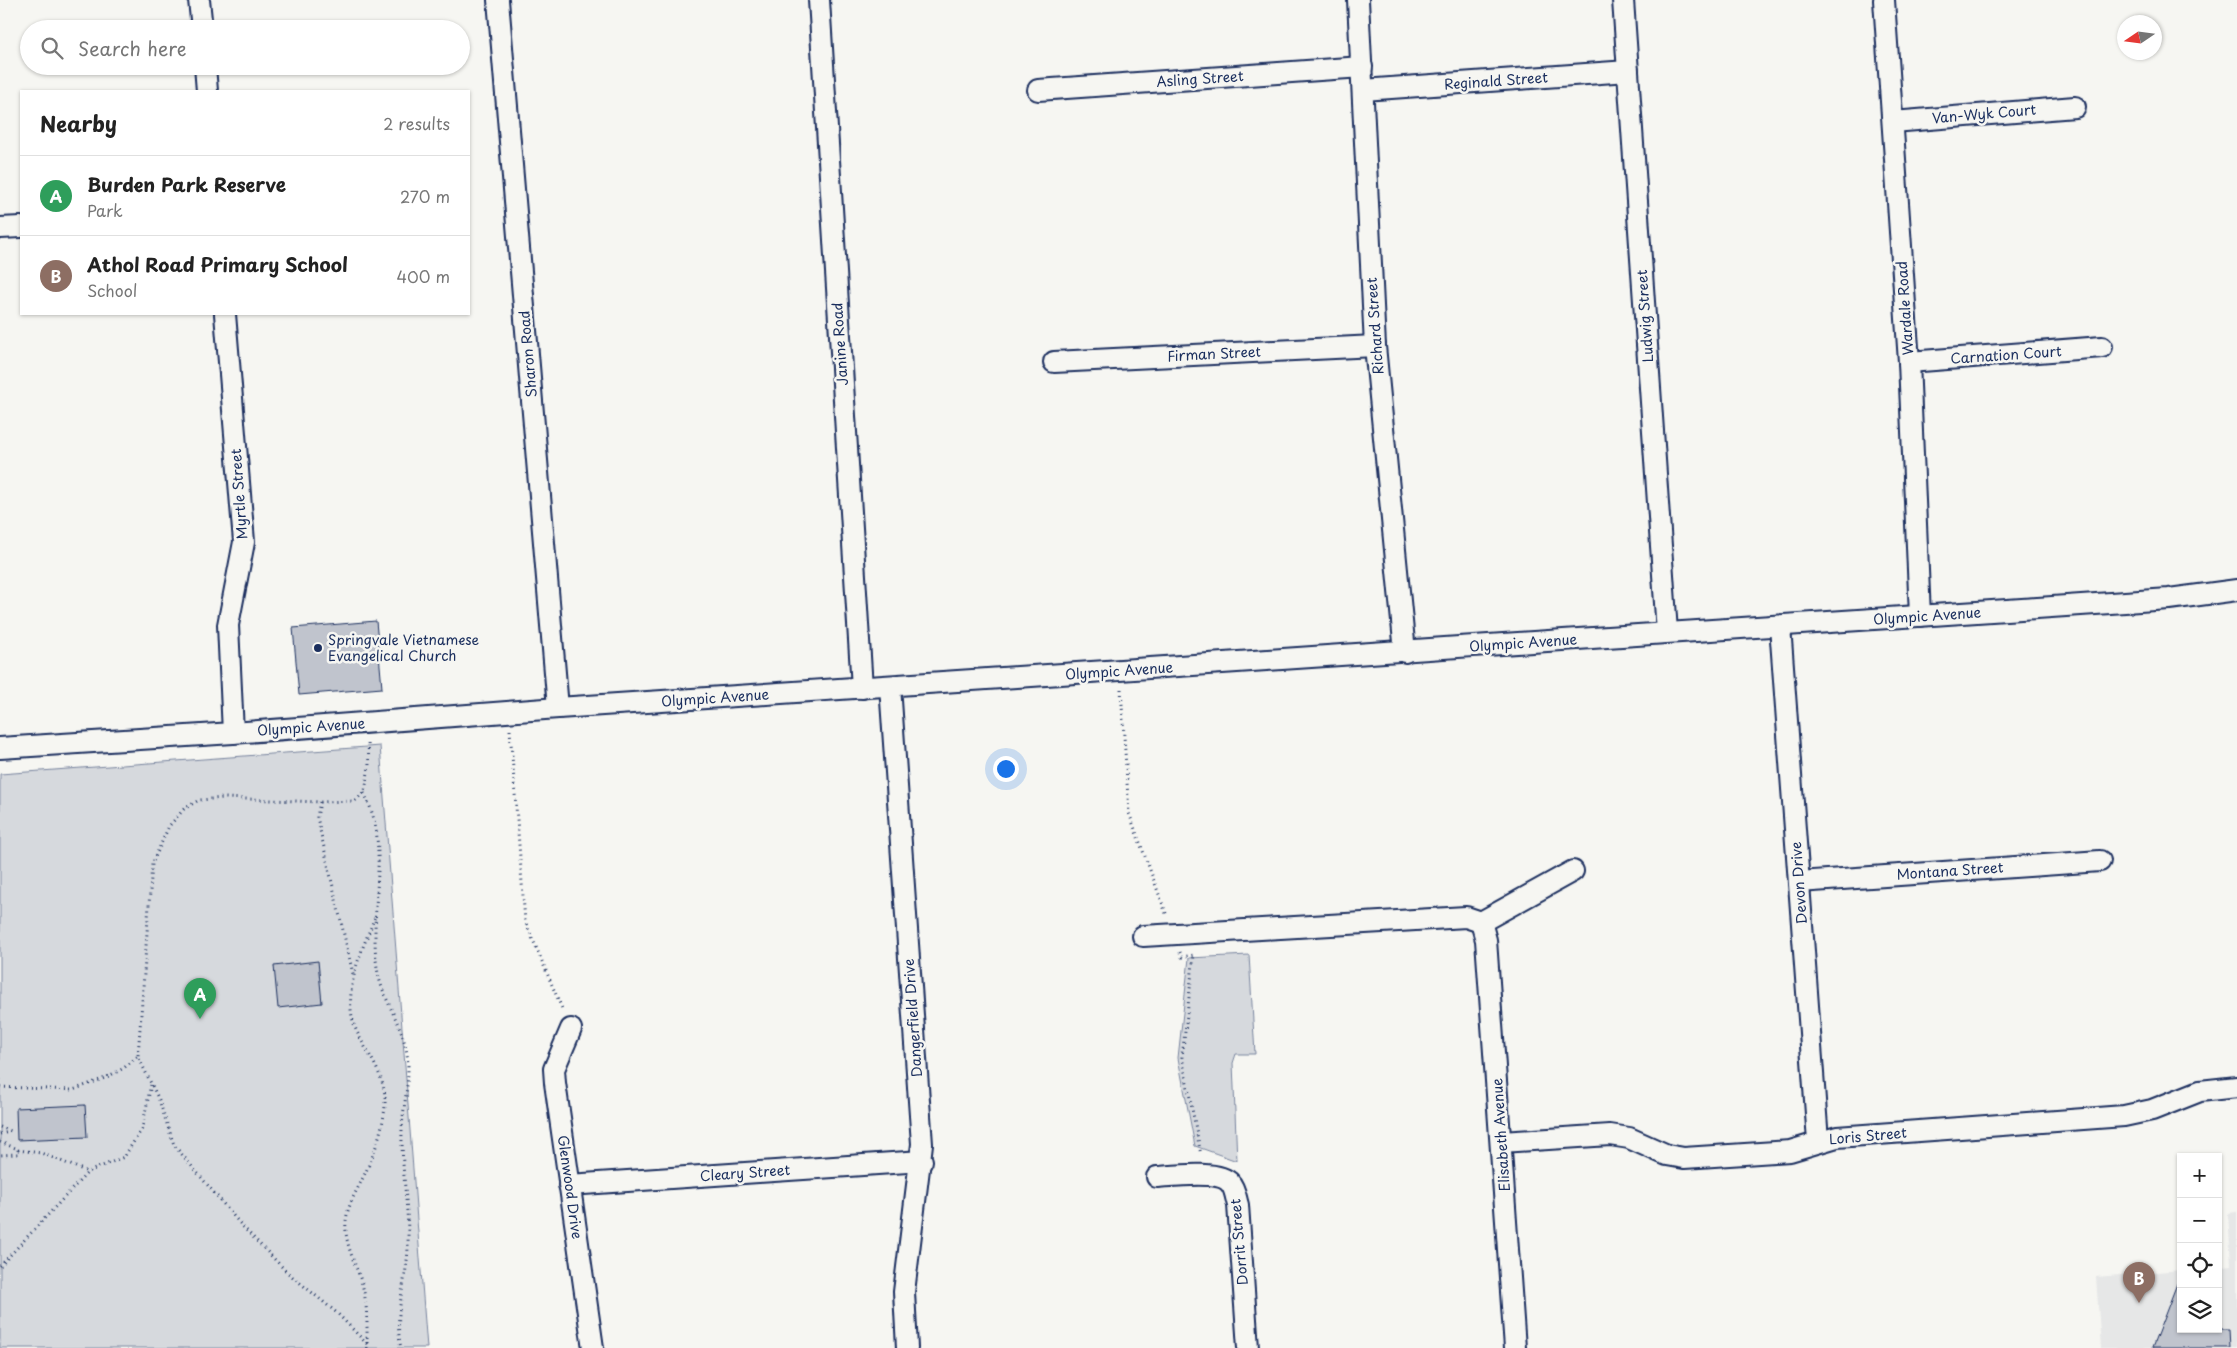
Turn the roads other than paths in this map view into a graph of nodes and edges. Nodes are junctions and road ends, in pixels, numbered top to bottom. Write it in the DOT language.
graph roads {
  1 [pos="200,0"];
  2 [pos="498,0"];
  3 [pos="819,0"];
  4 [pos="1358,0"];
  5 [pos="1623,0"];
  6 [pos="1884,0"];
  7 [pos="201,20"];
  8 [pos="1362,67"];
  9 [pos="1628,72"];
  10 [pos="206,75"];
  11 [pos="207,90"];
  12 [pos="1038,90"];
  13 [pos="1364,90"];
  14 [pos="2075,107"];
  15 [pos="1893,122"];
  16 [pos="20,227"];
  17 [pos="0,228"];
  18 [pos="225,315"];
  19 [pos="1375,346"];
  20 [pos="2102,347"];
  21 [pos="1054,362"];
  22 [pos="1909,362"];
  23 [pos="2237,590"];
  24 [pos="1920,616"];
  25 [pos="1780,626"];
  26 [pos="1667,632"];
  27 [pos="1405,652"];
  28 [pos="890,686"];
  29 [pos="862,688"];
  30 [pos="558,708"];
  31 [pos="233,733"];
  32 [pos="0,748"];
  33 [pos="2100,861"];
  34 [pos="1573,871"];
  35 [pos="1799,882"];
  36 [pos="1481,922"];
  37 [pos="1143,936"];
  38 [pos="571,1029"];
  39 [pos="2237,1086"];
  40 [pos="1818,1141"];
  41 [pos="1501,1142"];
  42 [pos="922,1161"];
  43 [pos="1157,1177"];
  44 [pos="569,1185"];
  45 [pos="593,1348"];
  46 [pos="907,1348"];
  47 [pos="1248,1348"];
  48 [pos="1515,1348"];
  1 -- 7 [label="street"];
  2 -- 30 [label="street, Sharon Road"];
  3 -- 29 [label="street, Janine Road"];
  4 -- 8 [label="street, Richard Street"];
  5 -- 9 [label="street, Ludwig Street"];
  6 -- 15 [label="street, Wardale Road"];
  8 -- 12 [label="street, Asling Street"];
  8 -- 13 [label="street, Richard Street"];
  9 -- 13 [label="street, Reginald Street"];
  9 -- 26 [label="street, Ludwig Street"];
  10 -- 11 [label="street"];
  13 -- 19 [label="street, Richard Street"];
  14 -- 15 [label="street, Van-Wyk Court"];
  15 -- 22 [label="street, Wardale Road"];
  16 -- 17 [label="street"];
  18 -- 31 [label="street, Myrtle Street"];
  19 -- 21 [label="street, Firman Street"];
  19 -- 27 [label="street, Richard Street"];
  20 -- 22 [label="street, Carnation Court"];
  22 -- 24 [label="street, Wardale Road"];
  23 -- 24 [label="street, Olympic Avenue"];
  24 -- 25 [label="street, Olympic Avenue"];
  25 -- 26 [label="street, Olympic Avenue"];
  25 -- 35 [label="street, Devon Drive"];
  26 -- 27 [label="street, Olympic Avenue"];
  27 -- 28 [label="street, Olympic Avenue"];
  28 -- 29 [label="street, Olympic Avenue"];
  28 -- 42 [label="street, Dangerfield Drive"];
  29 -- 30 [label="street, Olympic Avenue"];
  30 -- 31 [label="street, Olympic Avenue"];
  31 -- 32 [label="street, Olympic Avenue"];
  33 -- 35 [label="street, Montana Street"];
  34 -- 36 [label="street"];
  35 -- 40 [label="street, Devon Drive"];
  36 -- 37 [label="street"];
  36 -- 41 [label="street, Elisabeth Avenue"];
  38 -- 44 [label="street, Glenwood Drive"];
  39 -- 40 [label="street, Loris Street"];
  40 -- 41 [label="street, Loris Street"];
  41 -- 48 [label="street, Elisabeth Avenue"];
  42 -- 44 [label="street, Cleary Street"];
  42 -- 46 [label="street, Dangerfield Drive"];
  43 -- 47 [label="street, Dorrit Street"];
  44 -- 45 [label="street, Glenwood Drive"];
}
